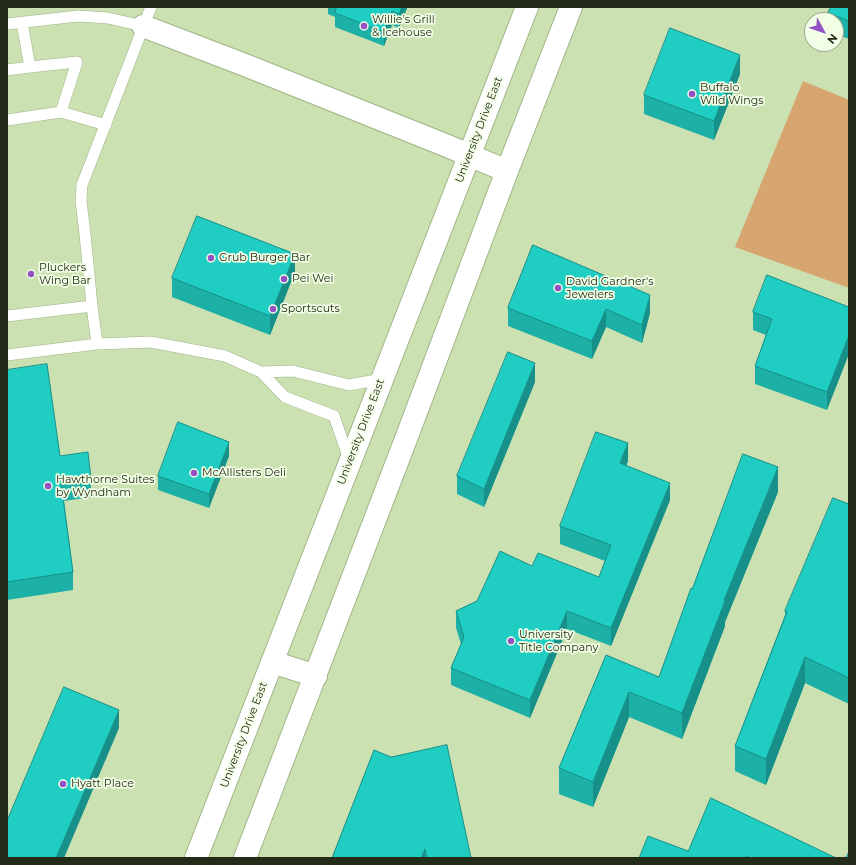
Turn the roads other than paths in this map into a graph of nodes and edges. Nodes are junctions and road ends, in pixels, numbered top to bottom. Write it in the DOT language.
graph roads {
  1 [pos="527,7"];
  2 [pos="571,7"];
  3 [pos="147,16"];
  4 [pos="22,23"];
  5 [pos="7,24"];
  6 [pos="30,66"];
  7 [pos="7,70"];
  8 [pos="61,112"];
  9 [pos="7,120"];
  10 [pos="106,125"];
  11 [pos="469,155"];
  12 [pos="507,171"];
  13 [pos="92,306"];
  14 [pos="7,316"];
  15 [pos="97,344"];
  16 [pos="7,355"];
  17 [pos="262,372"];
  18 [pos="382,379"];
  19 [pos="350,462"];
  20 [pos="272,662"];
  21 [pos="316,676"];
  22 [pos="196,858"];
  23 [pos="245,858"];
  1 -- 11 [label="main road, University Drive East"];
  2 -- 12 [label="main road"];
  3 -- 4 [label="lane"];
  3 -- 10 [label="lane"];
  3 -- 11 [label="main road"];
  4 -- 5 [label="lane"];
  4 -- 6 [label="lane"];
  6 -- 7 [label="lane"];
  6 -- 8 [label="lane"];
  8 -- 9 [label="lane"];
  8 -- 10 [label="lane"];
  10 -- 13 [label="lane"];
  11 -- 12 [label="main road"];
  11 -- 18 [label="main road, University Drive East"];
  12 -- 21 [label="main road"];
  13 -- 14 [label="lane"];
  13 -- 15 [label="lane"];
  15 -- 16 [label="lane"];
  15 -- 17 [label="lane"];
  17 -- 18 [label="lane"];
  17 -- 19 [label="lane"];
  18 -- 19 [label="main road, University Drive East"];
  19 -- 20 [label="main road, University Drive East"];
  20 -- 21 [label="main road"];
  20 -- 22 [label="main road, University Drive East"];
  21 -- 23 [label="main road"];
}
